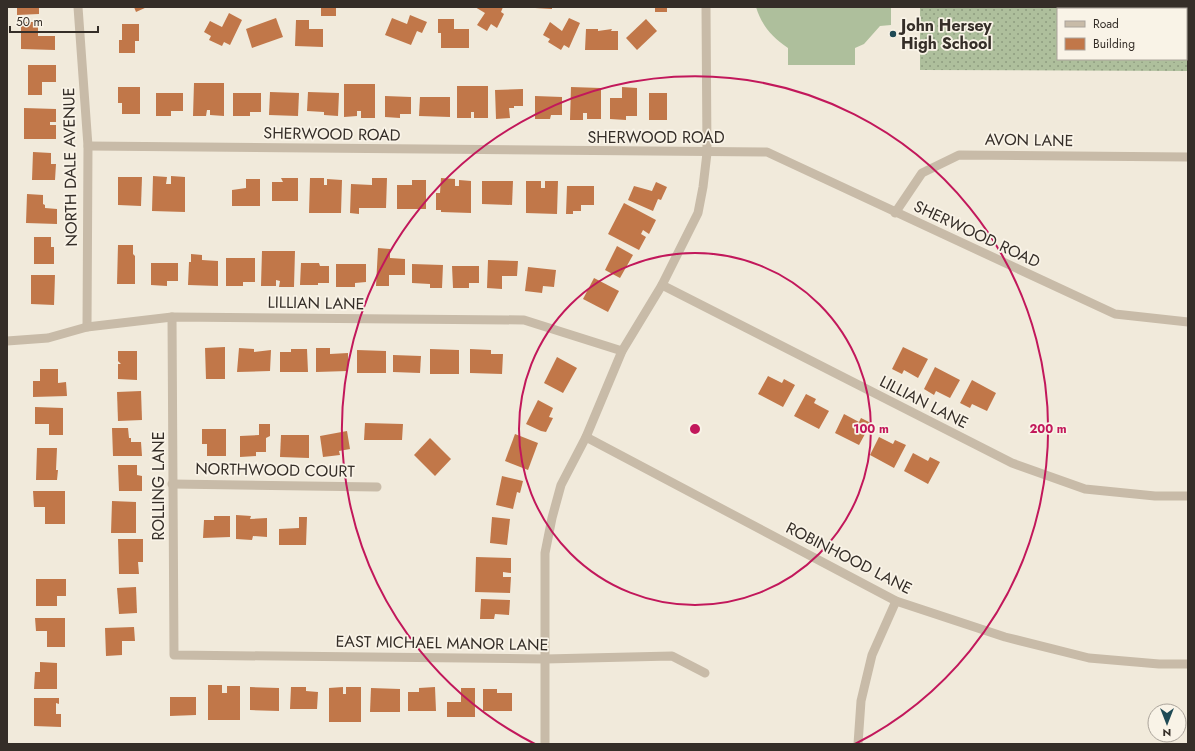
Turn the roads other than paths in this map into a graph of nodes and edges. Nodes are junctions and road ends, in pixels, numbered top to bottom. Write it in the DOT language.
graph roads {
  1 [pos="78,7"];
  2 [pos="706,7"];
  3 [pos="88,146"];
  4 [pos="707,153"];
  5 [pos="1188,157"];
  6 [pos="895,213"];
  7 [pos="662,285"];
  8 [pos="172,317"];
  9 [pos="1188,322"];
  10 [pos="87,327"];
  11 [pos="7,341"];
  12 [pos="622,351"];
  13 [pos="586,437"];
  14 [pos="172,484"];
  15 [pos="377,487"];
  16 [pos="1188,496"];
  17 [pos="896,601"];
  18 [pos="174,655"];
  19 [pos="544,659"];
  20 [pos="1188,664"];
  21 [pos="705,673"];
  22 [pos="545,744"];
  23 [pos="858,744"];
  1 -- 3 [label="street, NORTH DALE AVENUE"];
  2 -- 4 [label="street"];
  3 -- 4 [label="street, SHERWOOD ROAD"];
  3 -- 10 [label="street, NORTH DALE AVENUE"];
  4 -- 6 [label="street, SHERWOOD ROAD"];
  4 -- 7 [label="street"];
  5 -- 6 [label="street, AVON LANE"];
  6 -- 9 [label="street, SHERWOOD ROAD"];
  7 -- 12 [label="street"];
  7 -- 16 [label="street, LILLIAN LANE"];
  8 -- 10 [label="street, LILLIAN LANE"];
  8 -- 12 [label="street, LILLIAN LANE"];
  8 -- 14 [label="street, ROLLING LANE"];
  10 -- 11 [label="street, LILLIAN LANE"];
  12 -- 13 [label="street"];
  13 -- 17 [label="street, ROBINHOOD LANE"];
  13 -- 19 [label="street"];
  14 -- 15 [label="street, NORTHWOOD COURT"];
  14 -- 18 [label="street, ROLLING LANE"];
  17 -- 20 [label="street, ROBINHOOD LANE"];
  17 -- 23 [label="street"];
  18 -- 19 [label="street, EAST MICHAEL MANOR LANE"];
  19 -- 21 [label="street, EAST MICHAEL MANOR LANE"];
  19 -- 22 [label="street"];
}
